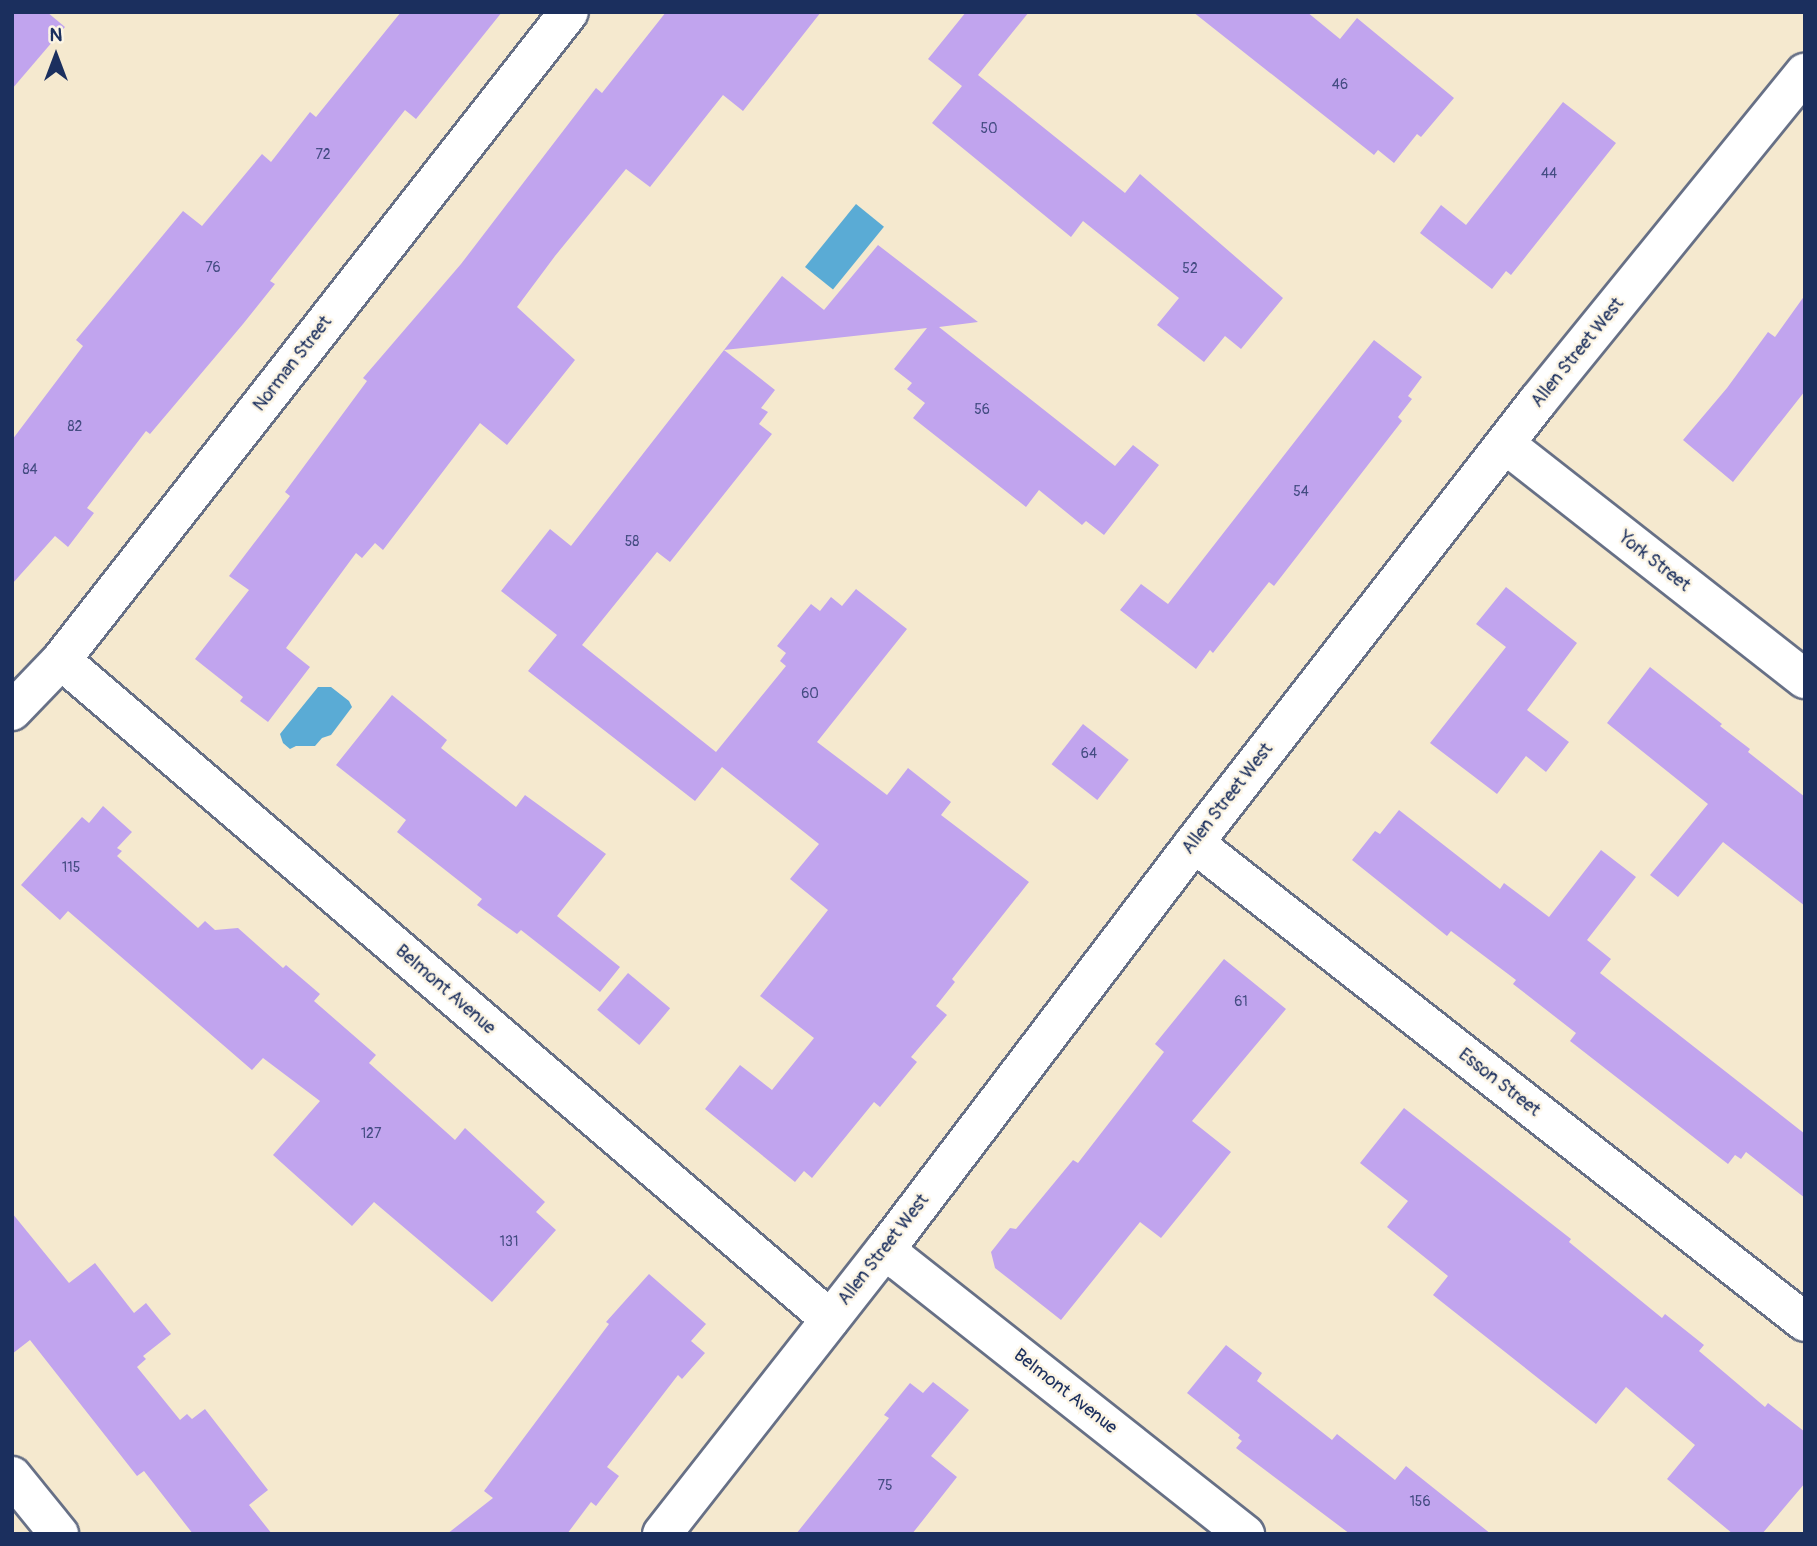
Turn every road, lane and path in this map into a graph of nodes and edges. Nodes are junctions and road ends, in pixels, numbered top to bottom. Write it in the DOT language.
graph roads {
  1 [pos="569,12"];
  2 [pos="1805,73"];
  3 [pos="1505,444"];
  4 [pos="61,660"];
  5 [pos="1805,680"];
  6 [pos="12,711"];
  7 [pos="1194,843"];
  8 [pos="885,1250"];
  9 [pos="830,1320"];
  10 [pos="1805,1322"];
  11 [pos="12,1476"];
  12 [pos="59,1534"];
  13 [pos="662,1534"];
  14 [pos="1245,1534"];
  1 -- 4 [label="street, Norman Street"];
  2 -- 3 [label="street, Allen Street West"];
  3 -- 5 [label="street, York Street"];
  3 -- 7 [label="street, Allen Street West"];
  4 -- 6 [label="street, Norman Street"];
  4 -- 9 [label="street, Belmont Avenue"];
  7 -- 8 [label="street, Allen Street West"];
  7 -- 10 [label="street, Esson Street"];
  8 -- 9 [label="street, Allen Street West"];
  8 -- 14 [label="street, Belmont Avenue"];
  9 -- 13 [label="street, Allen Street West"];
  11 -- 12 [label="street"];
}
